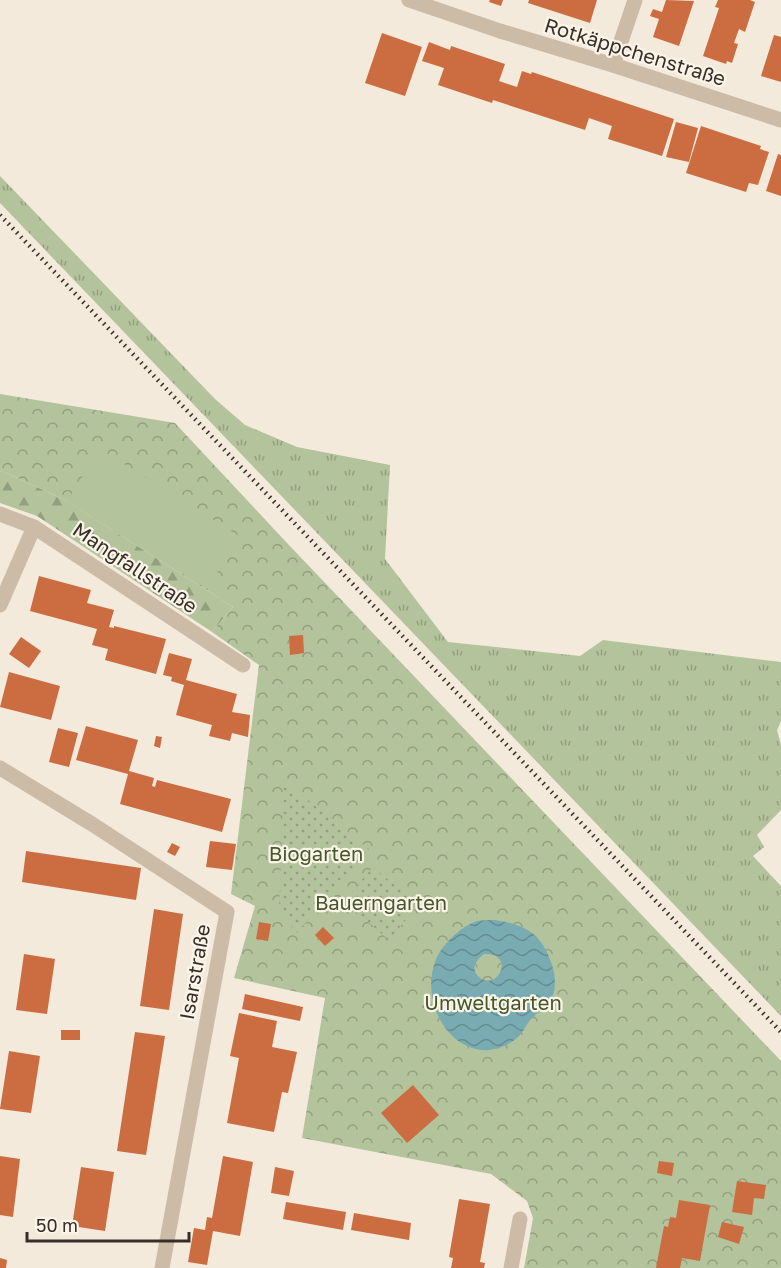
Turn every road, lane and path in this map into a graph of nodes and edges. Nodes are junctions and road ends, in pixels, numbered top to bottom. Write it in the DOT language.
graph roads {
  1 [pos="409,0"];
  2 [pos="635,0"];
  3 [pos="613,65"];
  4 [pos="781,120"];
  5 [pos="0,514"];
  6 [pos="34,526"];
  7 [pos="0,605"];
  8 [pos="243,666"];
  9 [pos="0,768"];
  10 [pos="520,1219"];
  11 [pos="162,1268"];
  12 [pos="511,1268"];
  1 -- 3 [label="street, Rotkäppchenstraße"];
  2 -- 3 [label="street"];
  3 -- 4 [label="street, Rotkäppchenstraße"];
  5 -- 6 [label="street, Mangfallstraße"];
  6 -- 7 [label="street"];
  6 -- 8 [label="street, Mangfallstraße"];
  9 -- 11 [label="street, Isarstraße"];
  10 -- 12 [label="street"];
}
